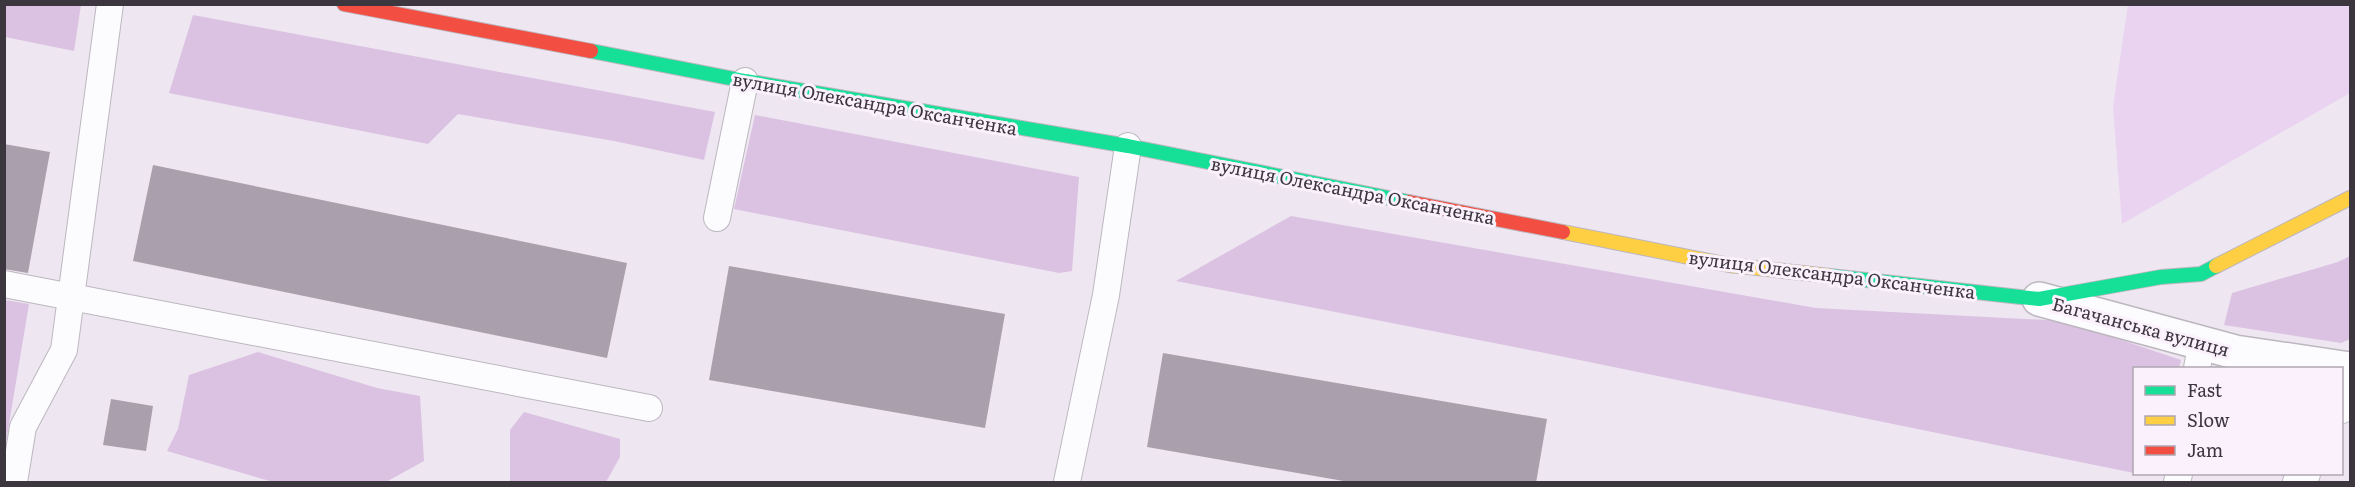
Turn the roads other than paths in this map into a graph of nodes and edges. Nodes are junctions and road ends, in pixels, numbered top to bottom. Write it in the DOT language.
graph roads {
  1 [pos="110,4"];
  2 [pos="344,4"];
  3 [pos="745,81"];
  4 [pos="1128,146"];
  5 [pos="2350,198"];
  6 [pos="717,218"];
  7 [pos="4,284"];
  8 [pos="72,297"];
  9 [pos="2039,299"];
  10 [pos="2199,355"];
  11 [pos="2336,367"];
  12 [pos="2350,379"];
  13 [pos="2343,406"];
  14 [pos="649,408"];
  15 [pos="14,483"];
  16 [pos="1067,483"];
  1 -- 8 [label="lane"];
  2 -- 3 [label="street, вулиця Олександра Оксанченка"];
  3 -- 4 [label="street, вулиця Олександра Оксанченка"];
  3 -- 6 [label="lane"];
  4 -- 9 [label="street, вулиця Олександра Оксанченка"];
  4 -- 16 [label="lane"];
  5 -- 9 [label="street, вулиця Олександра Оксанченка"];
  7 -- 8 [label="lane"];
  8 -- 14 [label="lane"];
  8 -- 15 [label="lane"];
  9 -- 10 [label="street, Багачанська вулиця"];
  10 -- 11 [label="street, Багачанська вулиця"];
  12 -- 13 [label="lane"];
}
